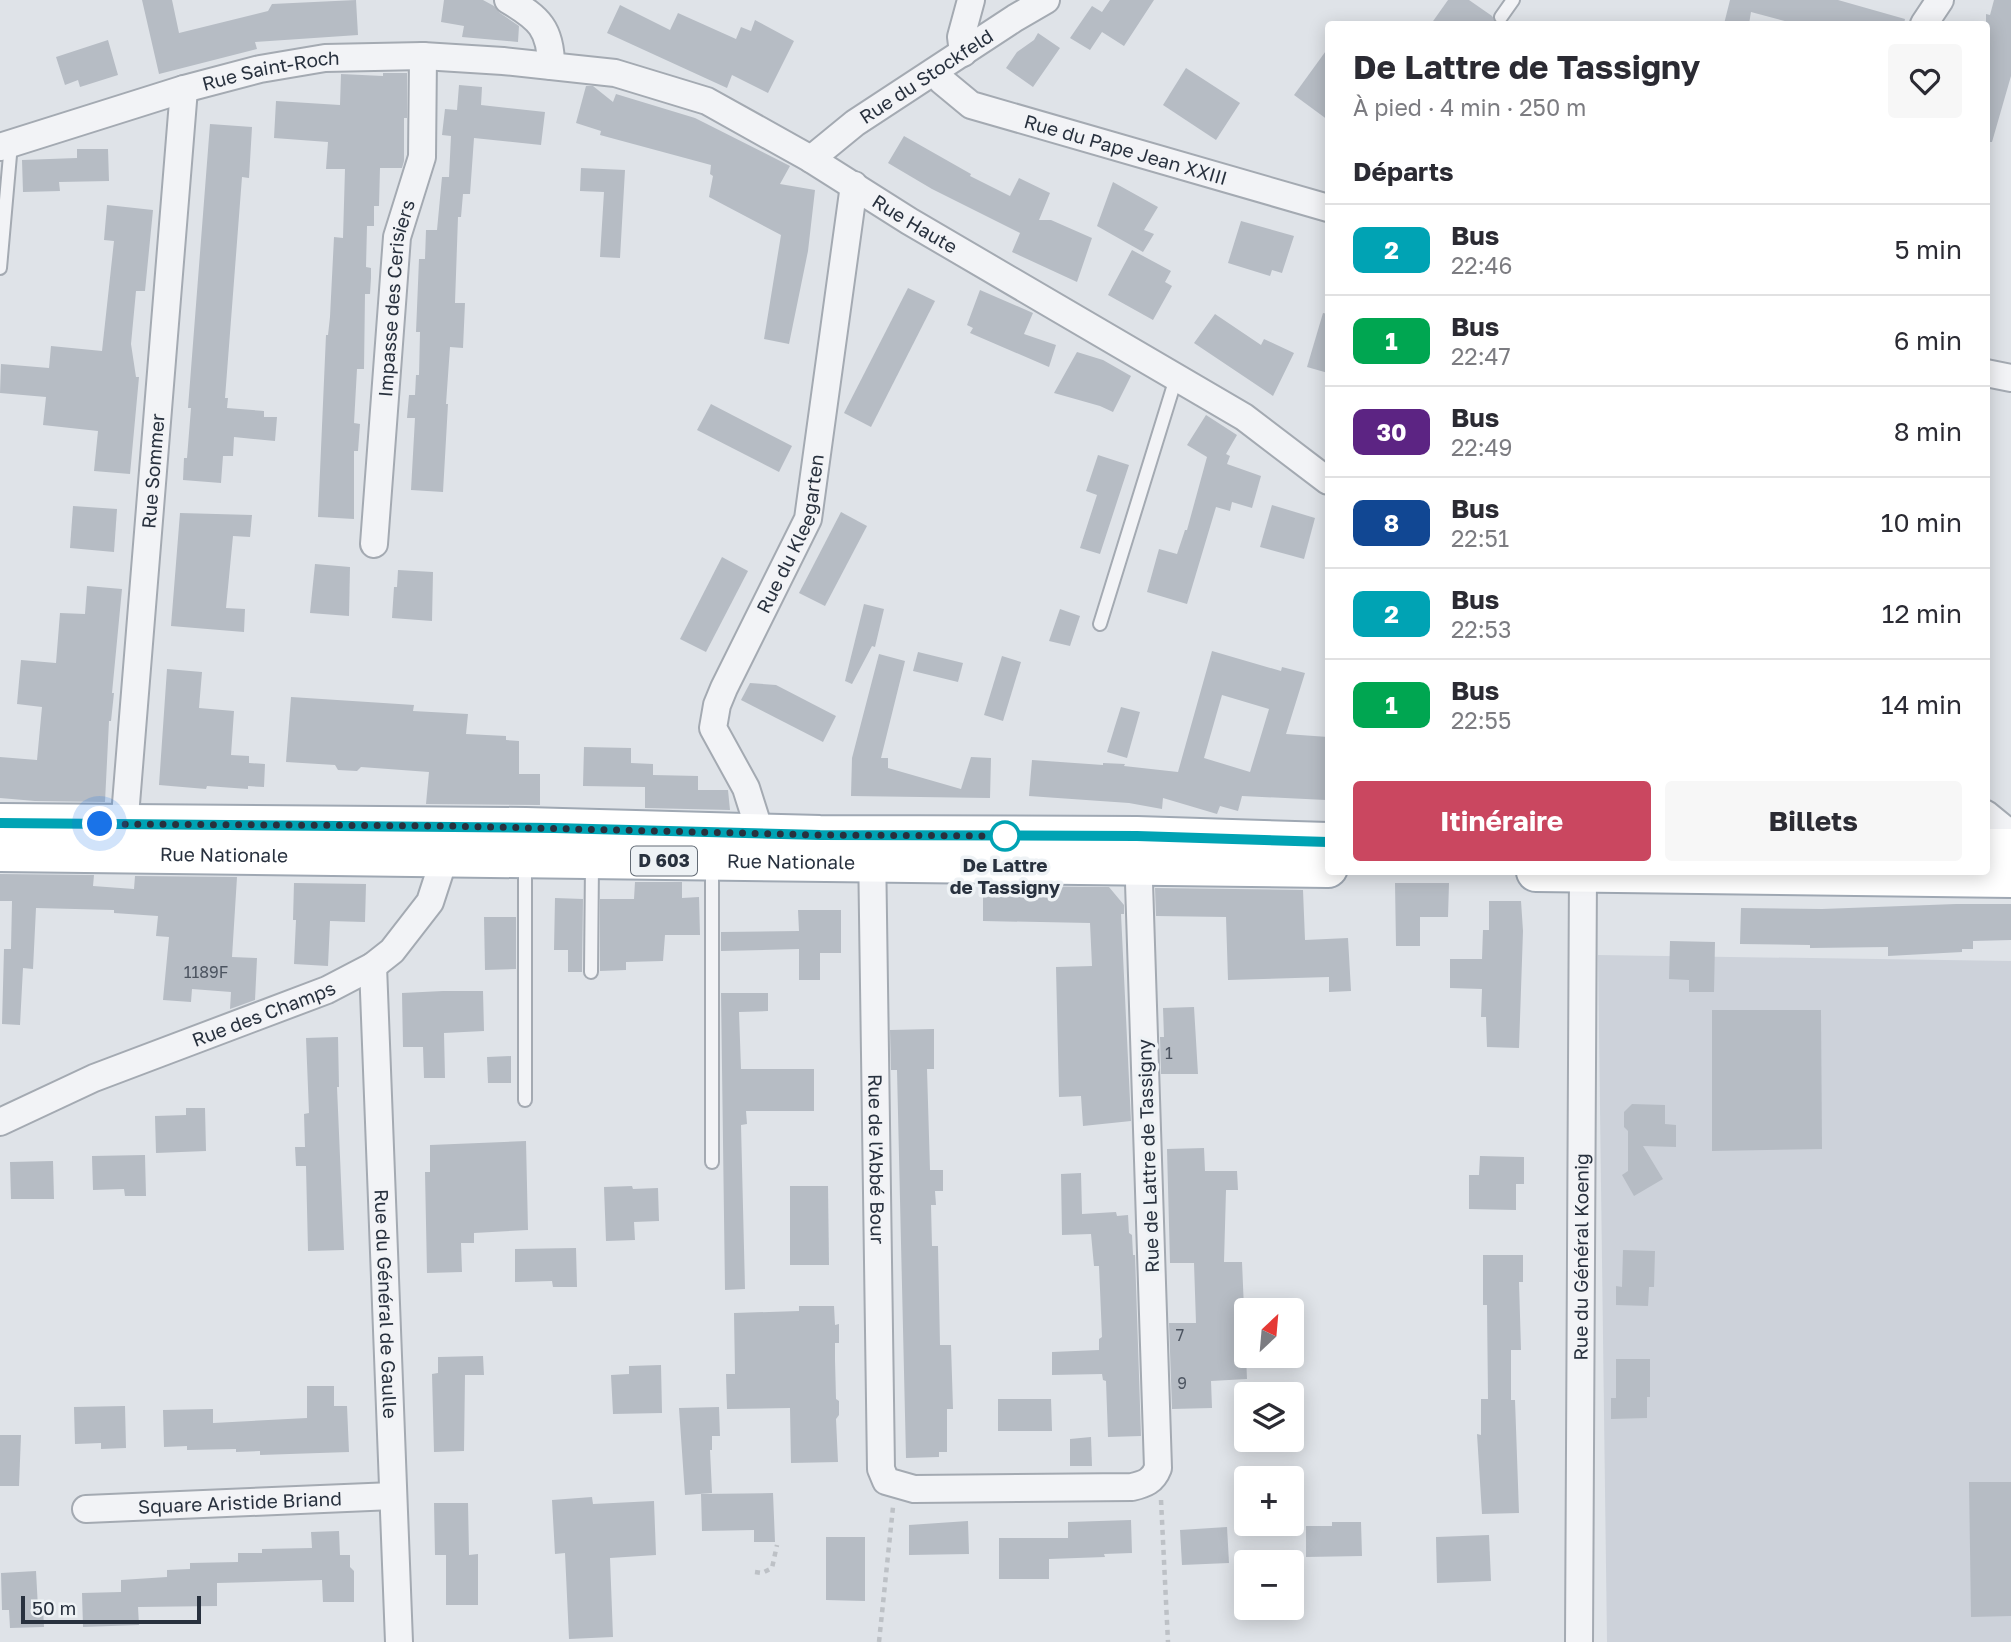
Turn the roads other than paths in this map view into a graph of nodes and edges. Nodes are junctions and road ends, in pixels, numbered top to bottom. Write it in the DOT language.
graph roads {
  1 [pos="508,0"];
  2 [pos="971,0"];
  3 [pos="1046,0"];
  4 [pos="1513,0"];
  5 [pos="1940,0"];
  6 [pos="1501,17"];
  7 [pos="1926,21"];
  8 [pos="963,53"];
  9 [pos="424,56"];
  10 [pos="551,66"];
  11 [pos="934,72"];
  12 [pos="184,89"];
  13 [pos="6,145"];
  14 [pos="811,159"];
  15 [pos="853,185"];
  16 [pos="1325,207"];
  17 [pos="0,268"];
  18 [pos="1990,374"];
  19 [pos="1176,378"];
  20 [pos="2011,378"];
  21 [pos="1325,479"];
  22 [pos="374,544"];
  23 [pos="1100,624"];
  24 [pos="1990,817"];
  25 [pos="0,823"];
  26 [pos="125,840"];
  27 [pos="446,841"];
  28 [pos="1325,842"];
  29 [pos="526,843"];
  30 [pos="592,844"];
  31 [pos="712,846"];
  32 [pos="762,846"];
  33 [pos="872,849"];
  34 [pos="1138,851"];
  35 [pos="0,852"];
  36 [pos="2003,860"];
  37 [pos="1325,868"];
  38 [pos="1583,875"];
  39 [pos="373,966"];
  40 [pos="591,972"];
  41 [pos="525,1100"];
  42 [pos="0,1122"];
  43 [pos="712,1162"];
  44 [pos="1155,1475"];
  45 [pos="393,1496"];
  46 [pos="86,1508"];
  47 [pos="399,1642"];
  48 [pos="1579,1642"];
  1 -- 10 [label="street"];
  2 -- 8 [label="street"];
  3 -- 8 [label="street, Rue du Stockfeld"];
  4 -- 6 [label="lane"];
  5 -- 7 [label="street"];
  8 -- 11 [label="street, Rue du Stockfeld"];
  9 -- 10 [label="street, Rue Saint-Roch"];
  9 -- 12 [label="street, Rue Saint-Roch"];
  9 -- 22 [label="street, Impasse des Cerisiers"];
  10 -- 14 [label="street, Rue Haute"];
  11 -- 14 [label="street, Rue du Stockfeld"];
  11 -- 16 [label="street, Rue du Pape Jean XXIII"];
  12 -- 13 [label="street, Rue Saint-Roch"];
  12 -- 26 [label="street, Rue Sommer"];
  13 -- 17 [label="lane"];
  14 -- 15 [label="street, Rue Haute"];
  15 -- 19 [label="street, Rue Haute"];
  15 -- 32 [label="street, Rue du Kleegarten"];
  18 -- 20 [label="street"];
  19 -- 21 [label="street, Rue Haute"];
  19 -- 23 [label="lane"];
  24 -- 36 [label="street"];
  25 -- 26 [label="main road, Rue Nationale / D 603"];
  26 -- 27 [label="main road, Rue Nationale / D 603"];
  26 -- 35 [label="main road, Rue Nationale / D 603"];
  27 -- 29 [label="main road, Rue Nationale / D 603"];
  27 -- 39 [label="street, Rue des Champs"];
  28 -- 34 [label="main road, Rue Nationale / D 603"];
  29 -- 30 [label="main road, Rue Nationale / D 603"];
  29 -- 41 [label="lane"];
  30 -- 31 [label="main road, Rue Nationale / D 603"];
  30 -- 40 [label="lane"];
  31 -- 32 [label="main road, Rue Nationale / D 603"];
  31 -- 43 [label="lane"];
  32 -- 33 [label="main road, Rue Nationale / D 603"];
  33 -- 34 [label="main road, Rue Nationale / D 603"];
  33 -- 44 [label="street, Rue de l'Abbé Bour"];
  34 -- 37 [label="main road, Rue Nationale / D 603"];
  34 -- 44 [label="street, Rue de Lattre de Tassigny"];
  38 -- 48 [label="street, Rue du Général Koenig"];
  39 -- 42 [label="street, Rue des Champs"];
  39 -- 45 [label="street, Rue du Général de Gaulle"];
  45 -- 46 [label="street, Square Aristide Briand"];
  45 -- 47 [label="street, Rue du Général de Gaulle"];
}
